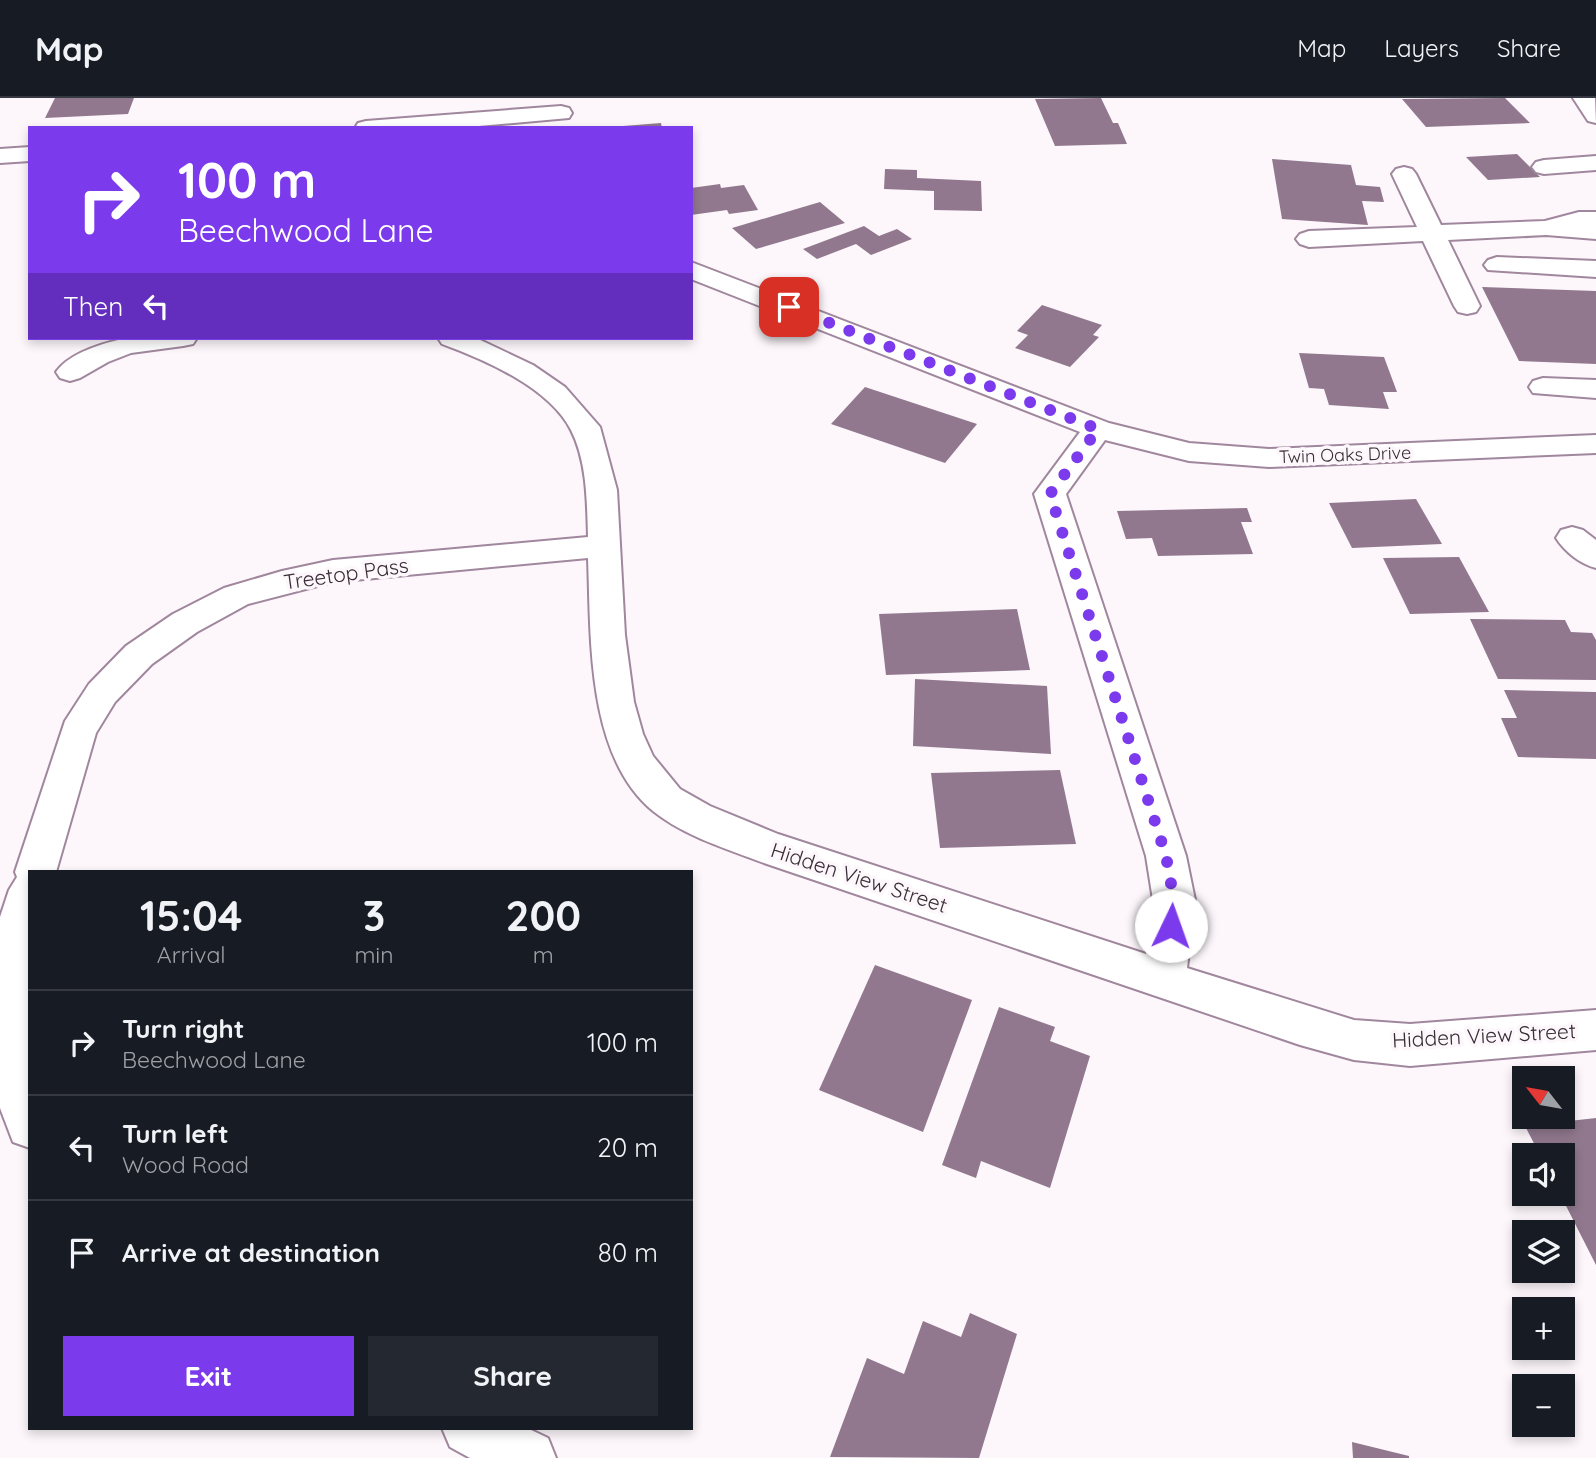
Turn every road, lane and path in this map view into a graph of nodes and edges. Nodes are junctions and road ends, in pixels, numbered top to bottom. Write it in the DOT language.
graph roads {
  1 [pos="1584,98"];
  2 [pos="561,113"];
  3 [pos="1596,116"];
  4 [pos="392,126"];
  5 [pos="28,154"];
  6 [pos="0,156"];
  7 [pos="1596,163"];
  8 [pos="1544,167"];
  9 [pos="1404,174"];
  10 [pos="1596,219"];
  11 [pos="1546,228"];
  12 [pos="1596,232"];
  13 [pos="1433,233"];
  14 [pos="1309,239"];
  15 [pos="1497,265"];
  16 [pos="1596,269"];
  17 [pos="693,271"];
  18 [pos="1467,306"];
  19 [pos="164,340"];
  20 [pos="457,340"];
  21 [pos="70,372"];
  22 [pos="1543,387"];
  23 [pos="1596,388"];
  24 [pos="1098,429"];
  25 [pos="1596,444"];
  26 [pos="605,546"];
  27 [pos="36,870"];
  28 [pos="28,897"];
  29 [pos="1164,978"];
  30 [pos="1596,1030"];
  31 [pos="28,1121"];
  32 [pos="473,1430"];
  33 [pos="528,1458"];
  1 -- 3 [label="street"];
  2 -- 4 [label="street"];
  5 -- 6 [label="street"];
  7 -- 8 [label="street"];
  9 -- 13 [label="street"];
  10 -- 11 [label="street"];
  11 -- 12 [label="street"];
  11 -- 13 [label="street"];
  13 -- 14 [label="street"];
  13 -- 18 [label="street"];
  15 -- 16 [label="street"];
  17 -- 24 [label="street, Twin Oaks Drive"];
  19 -- 21 [label="street"];
  20 -- 26 [label="street, Hidden View Street"];
  22 -- 23 [label="street"];
  24 -- 25 [label="street, Twin Oaks Drive"];
  24 -- 29 [label="street"];
  26 -- 27 [label="street, Treetop Pass"];
  26 -- 29 [label="street, Hidden View Street"];
  28 -- 31 [label="street"];
  29 -- 30 [label="street, Hidden View Street"];
  32 -- 33 [label="street"];
}
